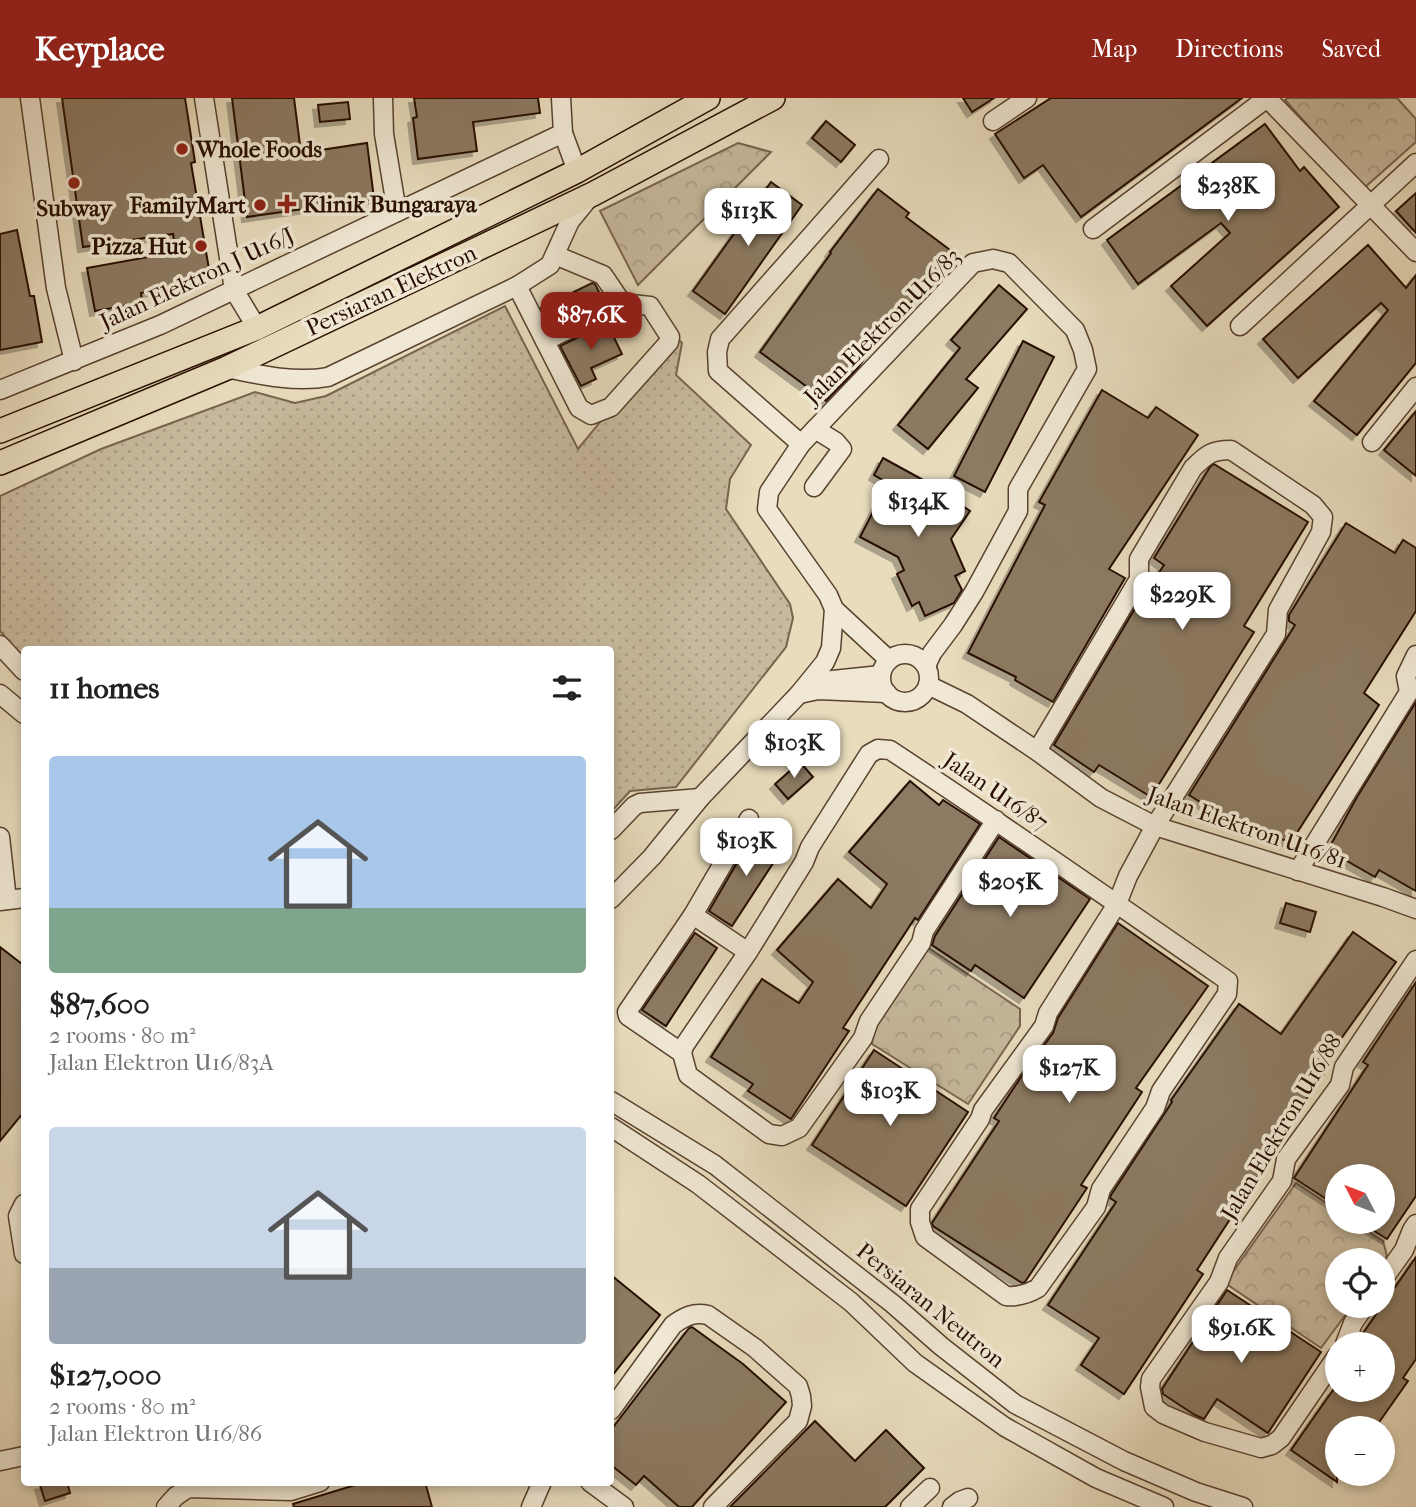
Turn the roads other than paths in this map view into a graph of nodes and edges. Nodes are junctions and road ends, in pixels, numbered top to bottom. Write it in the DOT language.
graph roads {
  1 [pos="30,98"];
  2 [pos="204,98"];
  3 [pos="383,98"];
  4 [pos="561,98"];
  5 [pos="708,98"];
  6 [pos="773,98"];
  7 [pos="1027,98"];
  8 [pos="1267,98"];
  9 [pos="993,121"];
  10 [pos="563,133"];
  11 [pos="879,159"];
  12 [pos="1416,163"];
  13 [pos="577,172"];
  14 [pos="593,194"];
  15 [pos="1370,206"];
  16 [pos="397,212"];
  17 [pos="1093,229"];
  18 [pos="1416,252"];
  19 [pos="555,255"];
  20 [pos="517,286"];
  21 [pos="234,290"];
  22 [pos="622,303"];
  23 [pos="1240,326"];
  24 [pos="257,328"];
  25 [pos="545,341"];
  26 [pos="74,361"];
  27 [pos="227,369"];
  28 [pos="1416,387"];
  29 [pos="0,390"];
  30 [pos="815,429"];
  31 [pos="0,431"];
  32 [pos="1372,442"];
  33 [pos="800,444"];
  34 [pos="0,463"];
  35 [pos="814,487"];
  36 [pos="834,609"];
  37 [pos="0,645"];
  38 [pos="1416,655"];
  39 [pos="926,666"];
  40 [pos="21,668"];
  41 [pos="885,668"];
  42 [pos="928,685"];
  43 [pos="0,694"];
  44 [pos="799,694"];
  45 [pos="887,694"];
  46 [pos="21,712"];
  47 [pos="1037,751"];
  48 [pos="700,798"];
  49 [pos="749,820"];
  50 [pos="996,820"];
  51 [pos="1155,826"];
  52 [pos="614,827"];
  53 [pos="0,837"];
  54 [pos="1298,871"];
  55 [pos="614,896"];
  56 [pos="11,900"];
  57 [pos="1117,904"];
  58 [pos="1416,909"];
  59 [pos="693,915"];
  60 [pos="748,952"];
  61 [pos="1416,960"];
  62 [pos="682,1053"];
  63 [pos="614,1103"];
  64 [pos="614,1129"];
  65 [pos="21,1210"];
  66 [pos="1416,1224"];
  67 [pos="21,1236"];
  68 [pos="1395,1263"];
  69 [pos="1325,1374"];
  70 [pos="614,1406"];
  71 [pos="21,1457"];
  72 [pos="0,1461"];
  73 [pos="307,1486"];
  74 [pos="540,1486"];
  75 [pos="595,1486"];
  76 [pos="930,1488"];
  77 [pos="166,1507"];
  78 [pos="531,1507"];
  79 [pos="624,1507"];
  80 [pos="713,1507"];
  81 [pos="910,1507"];
  82 [pos="1164,1507"];
  83 [pos="1243,1507"];
  1 -- 26 [label="street"];
  2 -- 21 [label="street"];
  3 -- 16 [label="street"];
  4 -- 10 [label="street"];
  5 -- 13 [label="main road, Persiaran Elektron"];
  6 -- 14 [label="main road, Persiaran Elektron"];
  7 -- 9 [label="street"];
  8 -- 15 [label="street"];
  8 -- 17 [label="street"];
  10 -- 13 [label="street"];
  10 -- 16 [label="street, Jalan Elektron J U16/J"];
  11 -- 33 [label="street"];
  12 -- 15 [label="street"];
  13 -- 24 [label="main road, Persiaran Elektron"];
  14 -- 19 [label="street"];
  14 -- 27 [label="main road, Persiaran Elektron"];
  15 -- 18 [label="street"];
  15 -- 23 [label="street"];
  16 -- 21 [label="street, Jalan Elektron J U16/J"];
  19 -- 20 [label="street"];
  19 -- 22 [label="street"];
  20 -- 25 [label="street"];
  20 -- 27 [label="street"];
  21 -- 24 [label="street"];
  21 -- 26 [label="street, Jalan Elektron J U16/J"];
  22 -- 25 [label="street"];
  22 -- 25 [label="street"];
  24 -- 31 [label="main road, Persiaran Elektron"];
  26 -- 29 [label="street, Jalan Elektron J U16/J"];
  27 -- 34 [label="main road, Persiaran Elektron"];
  28 -- 32 [label="street"];
  30 -- 33 [label="street, Jalan Elektron U16/83"];
  30 -- 35 [label="street"];
  30 -- 39 [label="street, Jalan Elektron U16/83"];
  33 -- 36 [label="street, Jalan Elektron U16/83"];
  36 -- 41 [label="street, Jalan Elektron U16/83"];
  36 -- 44 [label="street"];
  37 -- 40 [label="street"];
  38 -- 54 [label="street"];
  39 -- 41 [label="street"];
  39 -- 42 [label="street"];
  41 -- 44 [label="street"];
  41 -- 45 [label="street"];
  42 -- 45 [label="street"];
  42 -- 47 [label="street, Jalan Elektron U16/81"];
  43 -- 46 [label="street"];
  44 -- 45 [label="street"];
  44 -- 48 [label="street"];
  47 -- 51 [label="street, Jalan Elektron U16/81"];
  47 -- 51 [label="street"];
  48 -- 52 [label="street"];
  48 -- 55 [label="street"];
  49 -- 59 [label="street"];
  50 -- 57 [label="street, Jalan U16/87"];
  50 -- 60 [label="street, Jalan U16/87"];
  50 -- 62 [label="street"];
  51 -- 54 [label="street, Jalan Elektron U16/81"];
  51 -- 57 [label="street"];
  53 -- 56 [label="street"];
  54 -- 58 [label="street, Jalan Elektron U16/81"];
  57 -- 57 [label="street"];
  59 -- 60 [label="street"];
  59 -- 62 [label="street"];
  60 -- 62 [label="street"];
  61 -- 69 [label="street, Jalan Elektron U16/88"];
  63 -- 83 [label="street, Persiaran Neutron"];
  64 -- 82 [label="street"];
  65 -- 67 [label="street"];
  66 -- 68 [label="street"];
  70 -- 80 [label="street"];
  71 -- 72 [label="street"];
  73 -- 77 [label="street"];
  74 -- 78 [label="street"];
  75 -- 79 [label="street"];
  76 -- 81 [label="street"];
}
